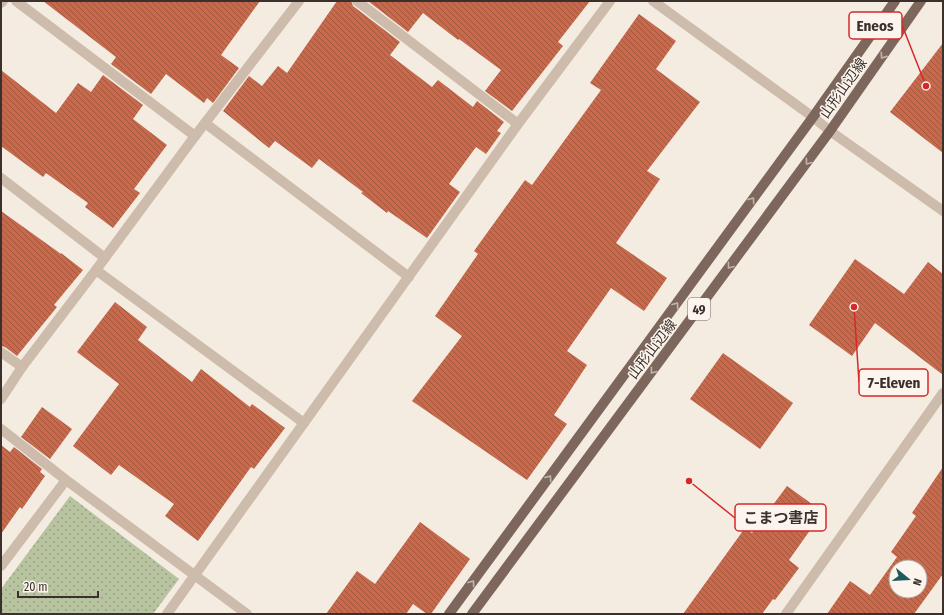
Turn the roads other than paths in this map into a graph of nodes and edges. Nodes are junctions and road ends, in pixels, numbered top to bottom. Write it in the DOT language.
graph roads {
  1 [pos="16,1"];
  2 [pos="299,1"];
  3 [pos="357,1"];
  4 [pos="610,1"];
  5 [pos="653,1"];
  6 [pos="895,1"];
  7 [pos="922,1"];
  8 [pos="813,117"];
  9 [pos="205,123"];
  10 [pos="518,124"];
  11 [pos="830,131"];
  12 [pos="195,136"];
  13 [pos="1,178"];
  14 [pos="943,211"];
  15 [pos="105,258"];
  16 [pos="96,270"];
  17 [pos="409,277"];
  18 [pos="1,352"];
  19 [pos="22,367"];
  20 [pos="943,393"];
  21 [pos="1,399"];
  22 [pos="304,423"];
  23 [pos="1,430"];
  24 [pos="66,480"];
  25 [pos="1,566"];
  26 [pos="195,576"];
  27 [pos="167,614"];
  28 [pos="247,614"];
  29 [pos="449,614"];
  30 [pos="472,614"];
  31 [pos="786,614"];
  1 -- 12 [label="street"];
  2 -- 9 [label="street"];
  3 -- 10 [label="street"];
  4 -- 10 [label="street"];
  5 -- 8 [label="street"];
  6 -- 8 [label="main road, 山形山辺線 / 49"];
  7 -- 11 [label="main road, 山形山辺線 / 49, one-way"];
  8 -- 11 [label="street"];
  29 -- 8 [label="main road, 山形山辺線 / 49, one-way"];
  9 -- 12 [label="street"];
  9 -- 17 [label="street"];
  10 -- 17 [label="street"];
  11 -- 14 [label="street"];
  11 -- 30 [label="main road, 山形山辺線 / 49, one-way"];
  12 -- 15 [label="street"];
  13 -- 15 [label="street"];
  15 -- 16 [label="street"];
  16 -- 19 [label="street"];
  16 -- 22 [label="street"];
  17 -- 22 [label="street"];
  18 -- 19 [label="street"];
  19 -- 21 [label="street"];
  20 -- 31 [label="street"];
  22 -- 26 [label="street"];
  23 -- 24 [label="street"];
  24 -- 25 [label="street"];
  24 -- 26 [label="street"];
  26 -- 27 [label="street"];
  26 -- 28 [label="street"];
}
